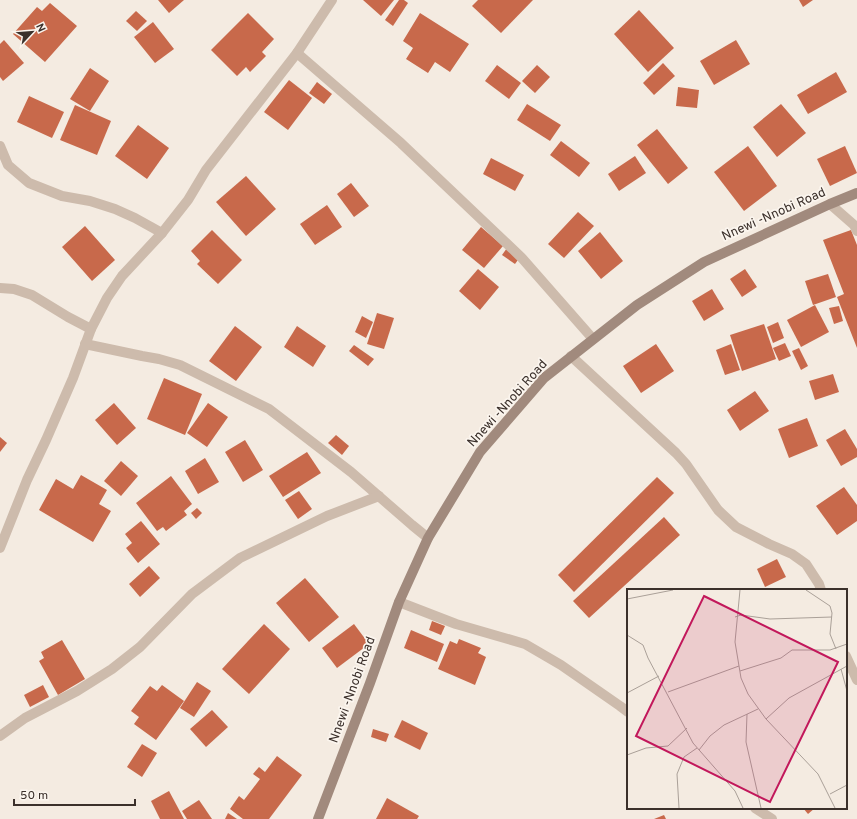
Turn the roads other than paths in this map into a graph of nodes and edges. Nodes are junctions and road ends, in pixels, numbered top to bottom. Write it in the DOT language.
graph roads {
  1 [pos="332,0"];
  2 [pos="297,53"];
  3 [pos="0,146"];
  4 [pos="857,193"];
  5 [pos="830,204"];
  6 [pos="857,232"];
  7 [pos="162,233"];
  8 [pos="0,288"];
  9 [pos="91,329"];
  10 [pos="593,339"];
  11 [pos="85,344"];
  12 [pos="571,356"];
  13 [pos="379,496"];
  14 [pos="428,538"];
  15 [pos="0,548"];
  16 [pos="820,589"];
  17 [pos="399,602"];
  18 [pos="847,658"];
  19 [pos="857,680"];
  20 [pos="627,711"];
  21 [pos="0,736"];
  22 [pos="757,809"];
  23 [pos="318,819"];
  24 [pos="772,819"];
  1 -- 2 [label="street"];
  2 -- 7 [label="street"];
  2 -- 10 [label="street"];
  3 -- 7 [label="street"];
  4 -- 5 [label="main road, Nnewi -Nnobi Road"];
  5 -- 6 [label="street"];
  5 -- 10 [label="main road, Nnewi -Nnobi Road"];
  7 -- 9 [label="street"];
  8 -- 9 [label="street"];
  9 -- 11 [label="street"];
  10 -- 12 [label="main road, Nnewi -Nnobi Road"];
  11 -- 13 [label="street"];
  11 -- 15 [label="street"];
  12 -- 14 [label="main road, Nnewi -Nnobi Road"];
  12 -- 16 [label="street"];
  13 -- 14 [label="street"];
  13 -- 21 [label="street"];
  14 -- 17 [label="main road, Nnewi -Nnobi Road"];
  17 -- 20 [label="street"];
  17 -- 23 [label="main road, Nnewi -Nnobi Road"];
  18 -- 19 [label="street"];
  22 -- 24 [label="street"];
}
